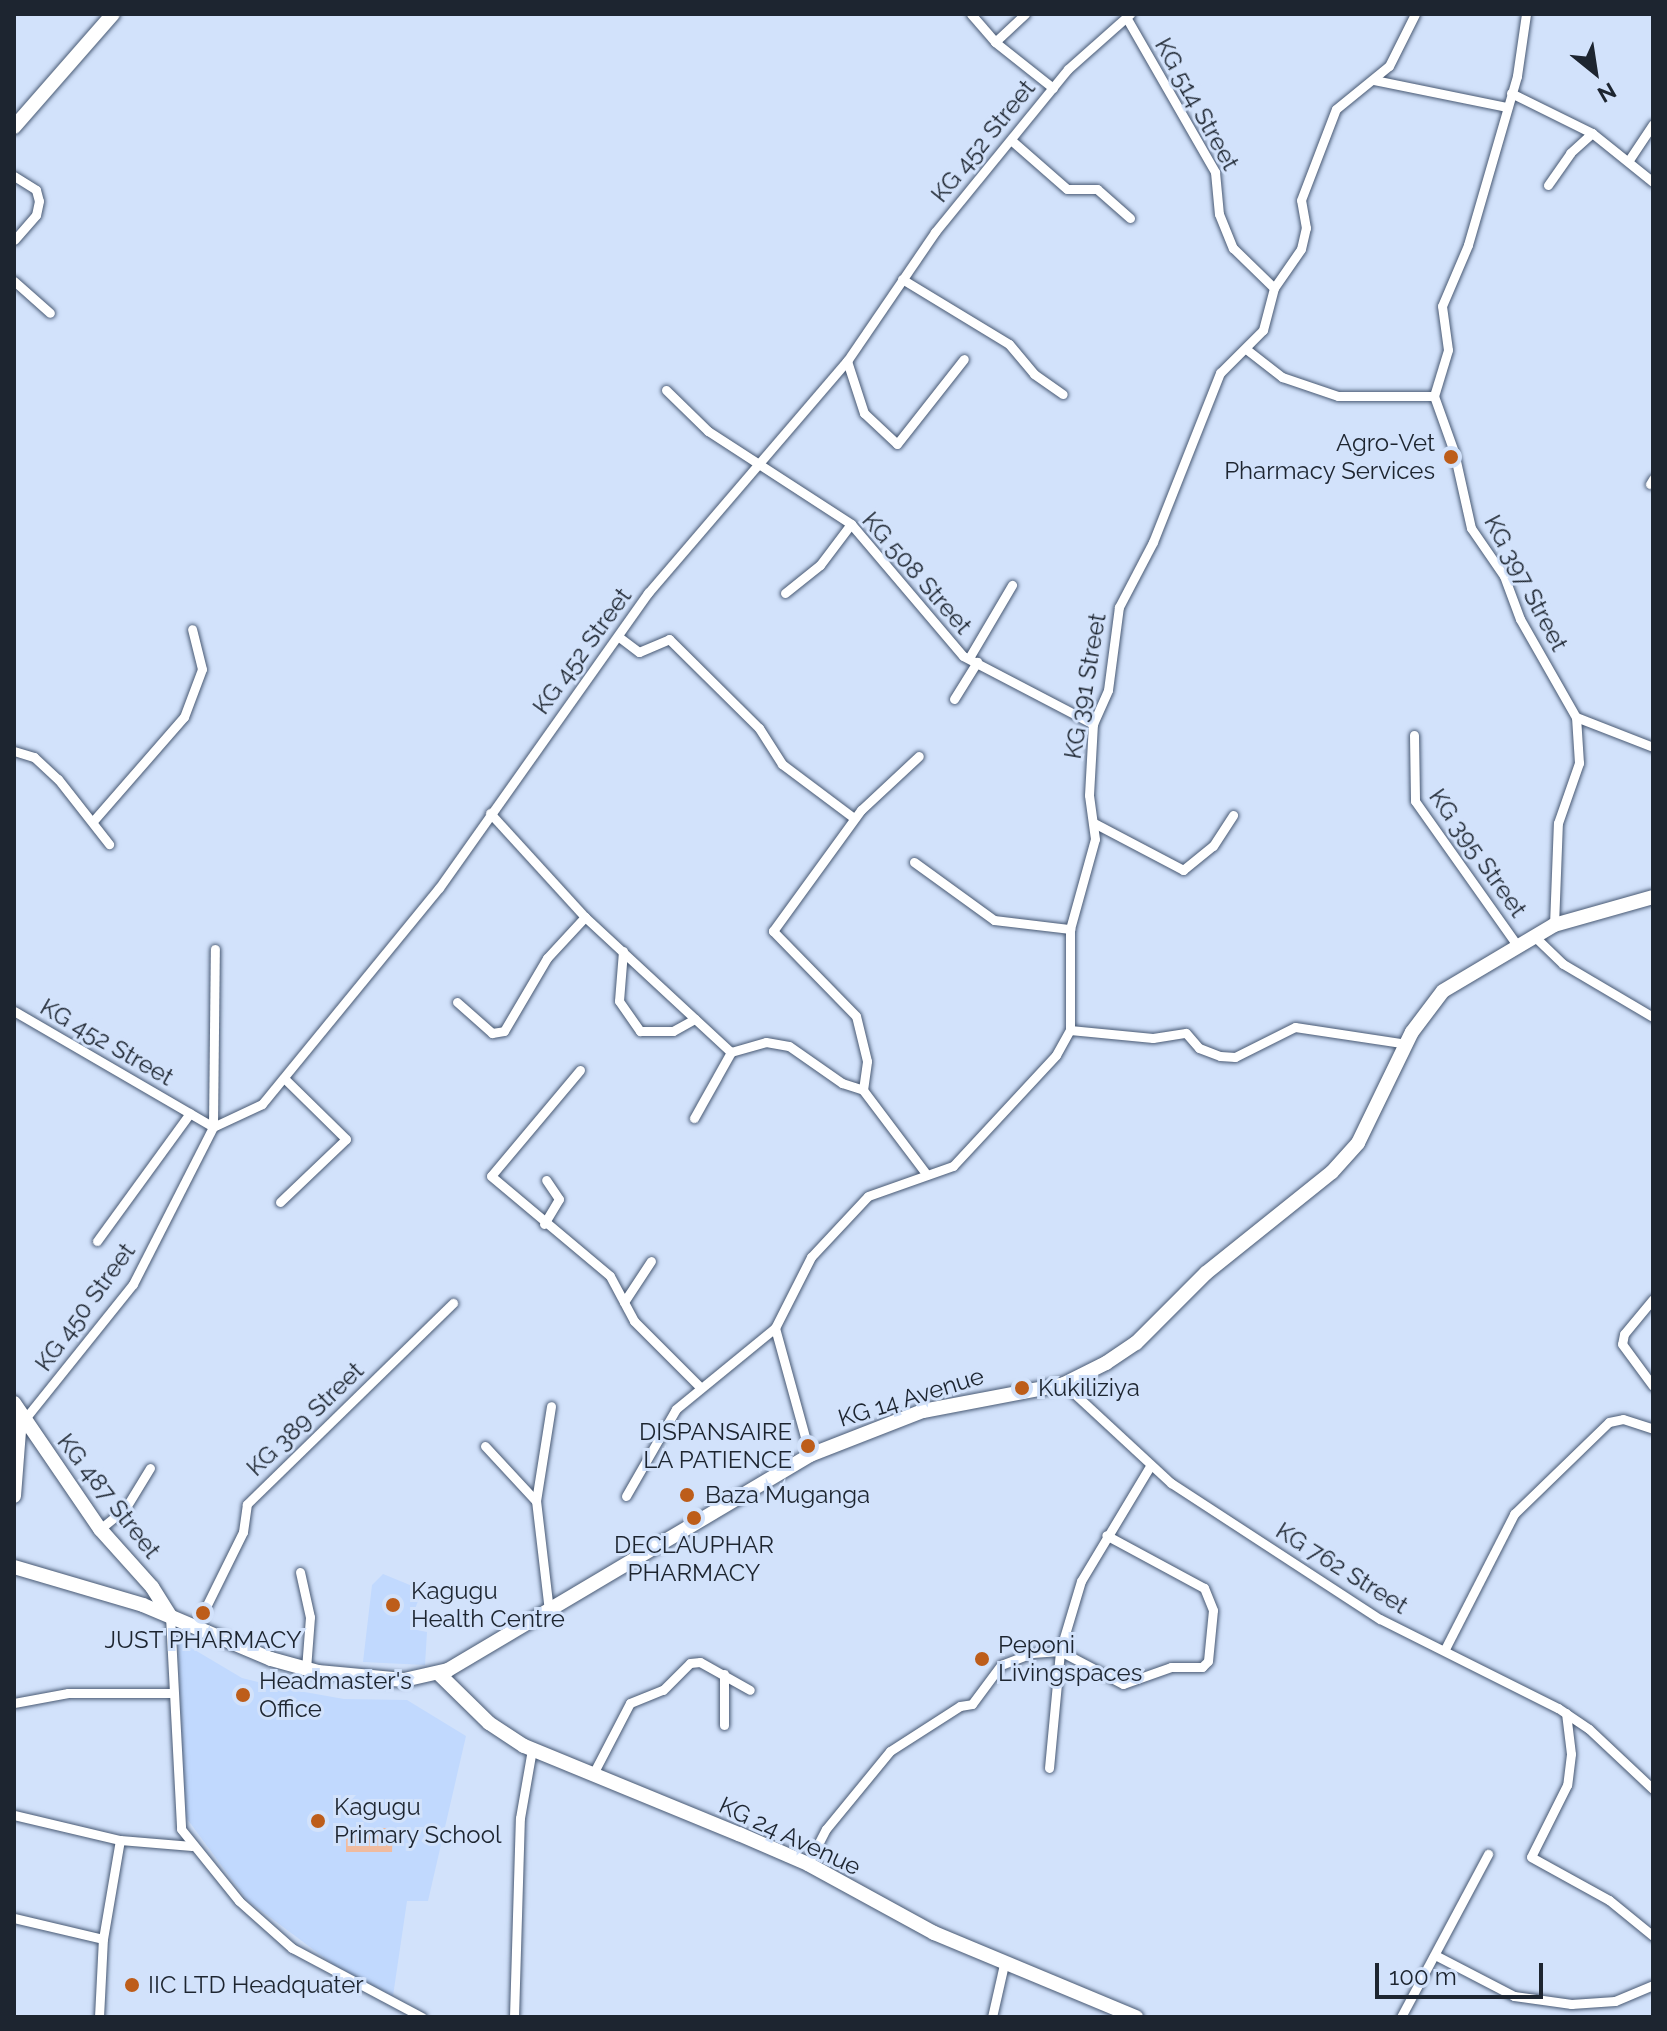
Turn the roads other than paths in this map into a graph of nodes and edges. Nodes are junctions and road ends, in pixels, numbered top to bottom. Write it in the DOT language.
graph roads {
  1 [pos="113,14"];
  2 [pos="971,14"];
  3 [pos="1025,14"];
  4 [pos="1415,14"];
  5 [pos="1526,14"];
  6 [pos="1128,16"];
  7 [pos="995,42"];
  8 [pos="1374,80"];
  9 [pos="1053,88"];
  10 [pos="1511,93"];
  11 [pos="1507,107"];
  12 [pos="1653,124"];
  13 [pos="14,127"];
  14 [pos="1592,133"];
  15 [pos="1011,140"];
  16 [pos="1629,160"];
  17 [pos="14,176"];
  18 [pos="1653,182"];
  19 [pos="1548,185"];
  20 [pos="1130,218"];
  21 [pos="14,240"];
  22 [pos="902,279"];
  23 [pos="14,281"];
  24 [pos="1274,288"];
  25 [pos="50,313"];
  26 [pos="1246,349"];
  27 [pos="964,359"];
  28 [pos="847,361"];
  29 [pos="666,390"];
  30 [pos="1063,394"];
  31 [pos="1434,396"];
  32 [pos="756,464"];
  33 [pos="851,524"];
  34 [pos="1012,585"];
  35 [pos="785,593"];
  36 [pos="192,629"];
  37 [pos="619,637"];
  38 [pos="973,660"];
  39 [pos="954,699"];
  40 [pos="1576,717"];
  41 [pos="1093,724"];
  42 [pos="1414,735"];
  43 [pos="1653,747"];
  44 [pos="14,751"];
  45 [pos="919,756"];
  46 [pos="490,813"];
  47 [pos="1233,815"];
  48 [pos="854,818"];
  49 [pos="94,820"];
  50 [pos="1094,823"];
  51 [pos="109,844"];
  52 [pos="914,862"];
  53 [pos="1653,897"];
  54 [pos="585,917"];
  55 [pos="1554,925"];
  56 [pos="1070,929"];
  57 [pos="1534,936"];
  58 [pos="1517,945"];
  59 [pos="215,949"];
  60 [pos="623,951"];
  61 [pos="457,1002"];
  62 [pos="14,1011"];
  63 [pos="1653,1017"];
  64 [pos="695,1019"];
  65 [pos="1070,1030"];
  66 [pos="1407,1044"];
  67 [pos="731,1052"];
  68 [pos="580,1070"];
  69 [pos="286,1080"];
  70 [pos="863,1090"];
  71 [pos="190,1113"];
  72 [pos="694,1118"];
  73 [pos="213,1127"];
  74 [pos="927,1175"];
  75 [pos="546,1180"];
  76 [pos="280,1202"];
  77 [pos="544,1224"];
  78 [pos="97,1241"];
  79 [pos="651,1261"];
  80 [pos="1653,1299"];
  81 [pos="624,1302"];
  82 [pos="453,1303"];
  83 [pos="775,1328"];
  84 [pos="1064,1384"];
  85 [pos="1653,1386"];
  86 [pos="700,1387"];
  87 [pos="14,1405"];
  88 [pos="551,1406"];
  89 [pos="24,1420"];
  90 [pos="1653,1429"];
  91 [pos="485,1446"];
  92 [pos="810,1455"];
  93 [pos="1150,1466"];
  94 [pos="150,1468"];
  95 [pos="14,1496"];
  96 [pos="626,1496"];
  97 [pos="536,1501"];
  98 [pos="100,1529"];
  99 [pos="1106,1535"];
  100 [pos="14,1567"];
  101 [pos="300,1572"];
  102 [pos="549,1611"];
  103 [pos="170,1616"];
  104 [pos="196,1627"];
  105 [pos="1445,1649"];
  106 [pos="1060,1651"];
  107 [pos="306,1669"];
  108 [pos="439,1674"];
  109 [pos="724,1674"];
  110 [pos="750,1690"];
  111 [pos="172,1693"];
  112 [pos="14,1703"];
  113 [pos="1566,1713"];
  114 [pos="724,1725"];
  115 [pos="532,1749"];
  116 [pos="1049,1768"];
  117 [pos="593,1774"];
  118 [pos="1653,1789"];
  119 [pos="14,1815"];
  120 [pos="120,1840"];
  121 [pos="192,1846"];
  122 [pos="1488,1854"];
  123 [pos="808,1864"];
  124 [pos="14,1918"];
  125 [pos="1653,1936"];
  126 [pos="103,1939"];
  127 [pos="1435,1955"];
  128 [pos="1004,1964"];
  129 [pos="1653,1985"];
  130 [pos="99,2017"];
  131 [pos="422,2017"];
  132 [pos="514,2017"];
  133 [pos="992,2017"];
  134 [pos="1136,2017"];
  135 [pos="1401,2017"];
  1 -- 13 [label="main road"];
  2 -- 7 [label="street"];
  3 -- 7 [label="street"];
  4 -- 8 [label="street, KG 391 Street"];
  5 -- 10 [label="street"];
  6 -- 9 [label="street, KG 452 Street"];
  6 -- 24 [label="street, KG 514 Street"];
  7 -- 9 [label="street"];
  8 -- 11 [label="street"];
  8 -- 24 [label="street, KG 391 Street"];
  9 -- 15 [label="street, KG 452 Street"];
  10 -- 11 [label="street"];
  10 -- 14 [label="street"];
  11 -- 31 [label="street"];
  12 -- 16 [label="street"];
  14 -- 16 [label="street"];
  14 -- 19 [label="street"];
  15 -- 20 [label="street"];
  15 -- 22 [label="street, KG 452 Street"];
  16 -- 18 [label="street"];
  17 -- 21 [label="street"];
  22 -- 28 [label="street, KG 452 Street"];
  22 -- 30 [label="street"];
  23 -- 25 [label="street"];
  24 -- 26 [label="street, KG 391 Street"];
  26 -- 31 [label="street"];
  26 -- 41 [label="street, KG 391 Street"];
  27 -- 28 [label="street"];
  28 -- 32 [label="street, KG 452 Street"];
  29 -- 32 [label="street, KG 508 Street"];
  31 -- 40 [label="street, KG 397 Street"];
  32 -- 33 [label="street, KG 508 Street"];
  32 -- 37 [label="street, KG 452 Street"];
  33 -- 35 [label="street"];
  33 -- 38 [label="street, KG 508 Street"];
  34 -- 38 [label="street"];
  36 -- 49 [label="street"];
  37 -- 46 [label="street, KG 452 Street"];
  37 -- 48 [label="street"];
  38 -- 39 [label="street"];
  38 -- 41 [label="street, KG 508 Street"];
  40 -- 43 [label="street"];
  40 -- 55 [label="street"];
  41 -- 50 [label="street, KG 391 Street"];
  42 -- 58 [label="street, KG 395 Street"];
  44 -- 49 [label="street"];
  45 -- 48 [label="street"];
  46 -- 54 [label="street"];
  46 -- 69 [label="street, KG 452 Street"];
  47 -- 50 [label="street"];
  48 -- 70 [label="street"];
  49 -- 51 [label="street"];
  50 -- 56 [label="street, KG 391 Street"];
  52 -- 56 [label="street"];
  53 -- 55 [label="main road, KG 14 Avenue"];
  54 -- 60 [label="street"];
  54 -- 61 [label="street"];
  55 -- 57 [label="main road, KG 14 Avenue"];
  56 -- 65 [label="street, KG 391 Street"];
  57 -- 58 [label="main road, KG 14 Avenue"];
  57 -- 63 [label="street"];
  58 -- 66 [label="main road, KG 14 Avenue"];
  59 -- 73 [label="street"];
  60 -- 64 [label="street"];
  60 -- 64 [label="street"];
  62 -- 71 [label="street, KG 452 Street"];
  64 -- 67 [label="street"];
  65 -- 66 [label="street"];
  65 -- 74 [label="street"];
  66 -- 84 [label="main road, KG 14 Avenue"];
  67 -- 70 [label="street"];
  67 -- 72 [label="street"];
  68 -- 77 [label="street"];
  69 -- 73 [label="street, KG 452 Street"];
  69 -- 76 [label="street"];
  70 -- 74 [label="street"];
  71 -- 73 [label="street, KG 452 Street"];
  71 -- 78 [label="street"];
  73 -- 89 [label="street, KG 450 Street"];
  74 -- 83 [label="street"];
  75 -- 77 [label="street"];
  77 -- 81 [label="street"];
  79 -- 81 [label="street"];
  80 -- 85 [label="street"];
  81 -- 86 [label="street"];
  82 -- 104 [label="street, KG 389 Street"];
  83 -- 86 [label="street"];
  83 -- 92 [label="street"];
  84 -- 92 [label="main road, KG 14 Avenue"];
  84 -- 93 [label="street, KG 762 Street"];
  86 -- 96 [label="street"];
  87 -- 89 [label="main road, KG 487 Street"];
  87 -- 95 [label="main road"];
  88 -- 97 [label="street"];
  89 -- 98 [label="main road, KG 487 Street"];
  90 -- 105 [label="street"];
  91 -- 97 [label="street"];
  92 -- 102 [label="main road, KG 14 Avenue"];
  93 -- 99 [label="street"];
  93 -- 105 [label="street, KG 762 Street"];
  94 -- 98 [label="street"];
  97 -- 102 [label="street"];
  98 -- 103 [label="main road, KG 487 Street"];
  99 -- 106 [label="street"];
  99 -- 106 [label="street"];
  100 -- 103 [label="main road, KG 14 Avenue"];
  101 -- 107 [label="street"];
  102 -- 108 [label="main road, KG 14 Avenue"];
  103 -- 104 [label="main road, KG 14 Avenue"];
  103 -- 111 [label="street"];
  104 -- 107 [label="main road, KG 14 Avenue"];
  105 -- 113 [label="street, KG 762 Street"];
  106 -- 116 [label="street"];
  106 -- 123 [label="street"];
  107 -- 108 [label="main road, KG 14 Avenue"];
  108 -- 115 [label="main road, KG 24 Avenue"];
  109 -- 110 [label="street"];
  109 -- 114 [label="street"];
  109 -- 117 [label="street"];
  111 -- 112 [label="street"];
  111 -- 121 [label="street"];
  113 -- 118 [label="street, KG 762 Street"];
  113 -- 125 [label="street"];
  115 -- 117 [label="main road, KG 24 Avenue"];
  115 -- 132 [label="street"];
  117 -- 123 [label="main road, KG 24 Avenue"];
  119 -- 120 [label="street"];
  120 -- 121 [label="street"];
  120 -- 126 [label="street"];
  121 -- 131 [label="street"];
  122 -- 127 [label="street"];
  123 -- 128 [label="main road, KG 24 Avenue"];
  124 -- 126 [label="street"];
  126 -- 130 [label="street"];
  127 -- 129 [label="street"];
  127 -- 135 [label="street"];
  128 -- 133 [label="street"];
  128 -- 134 [label="main road, KG 24 Avenue"];
}
